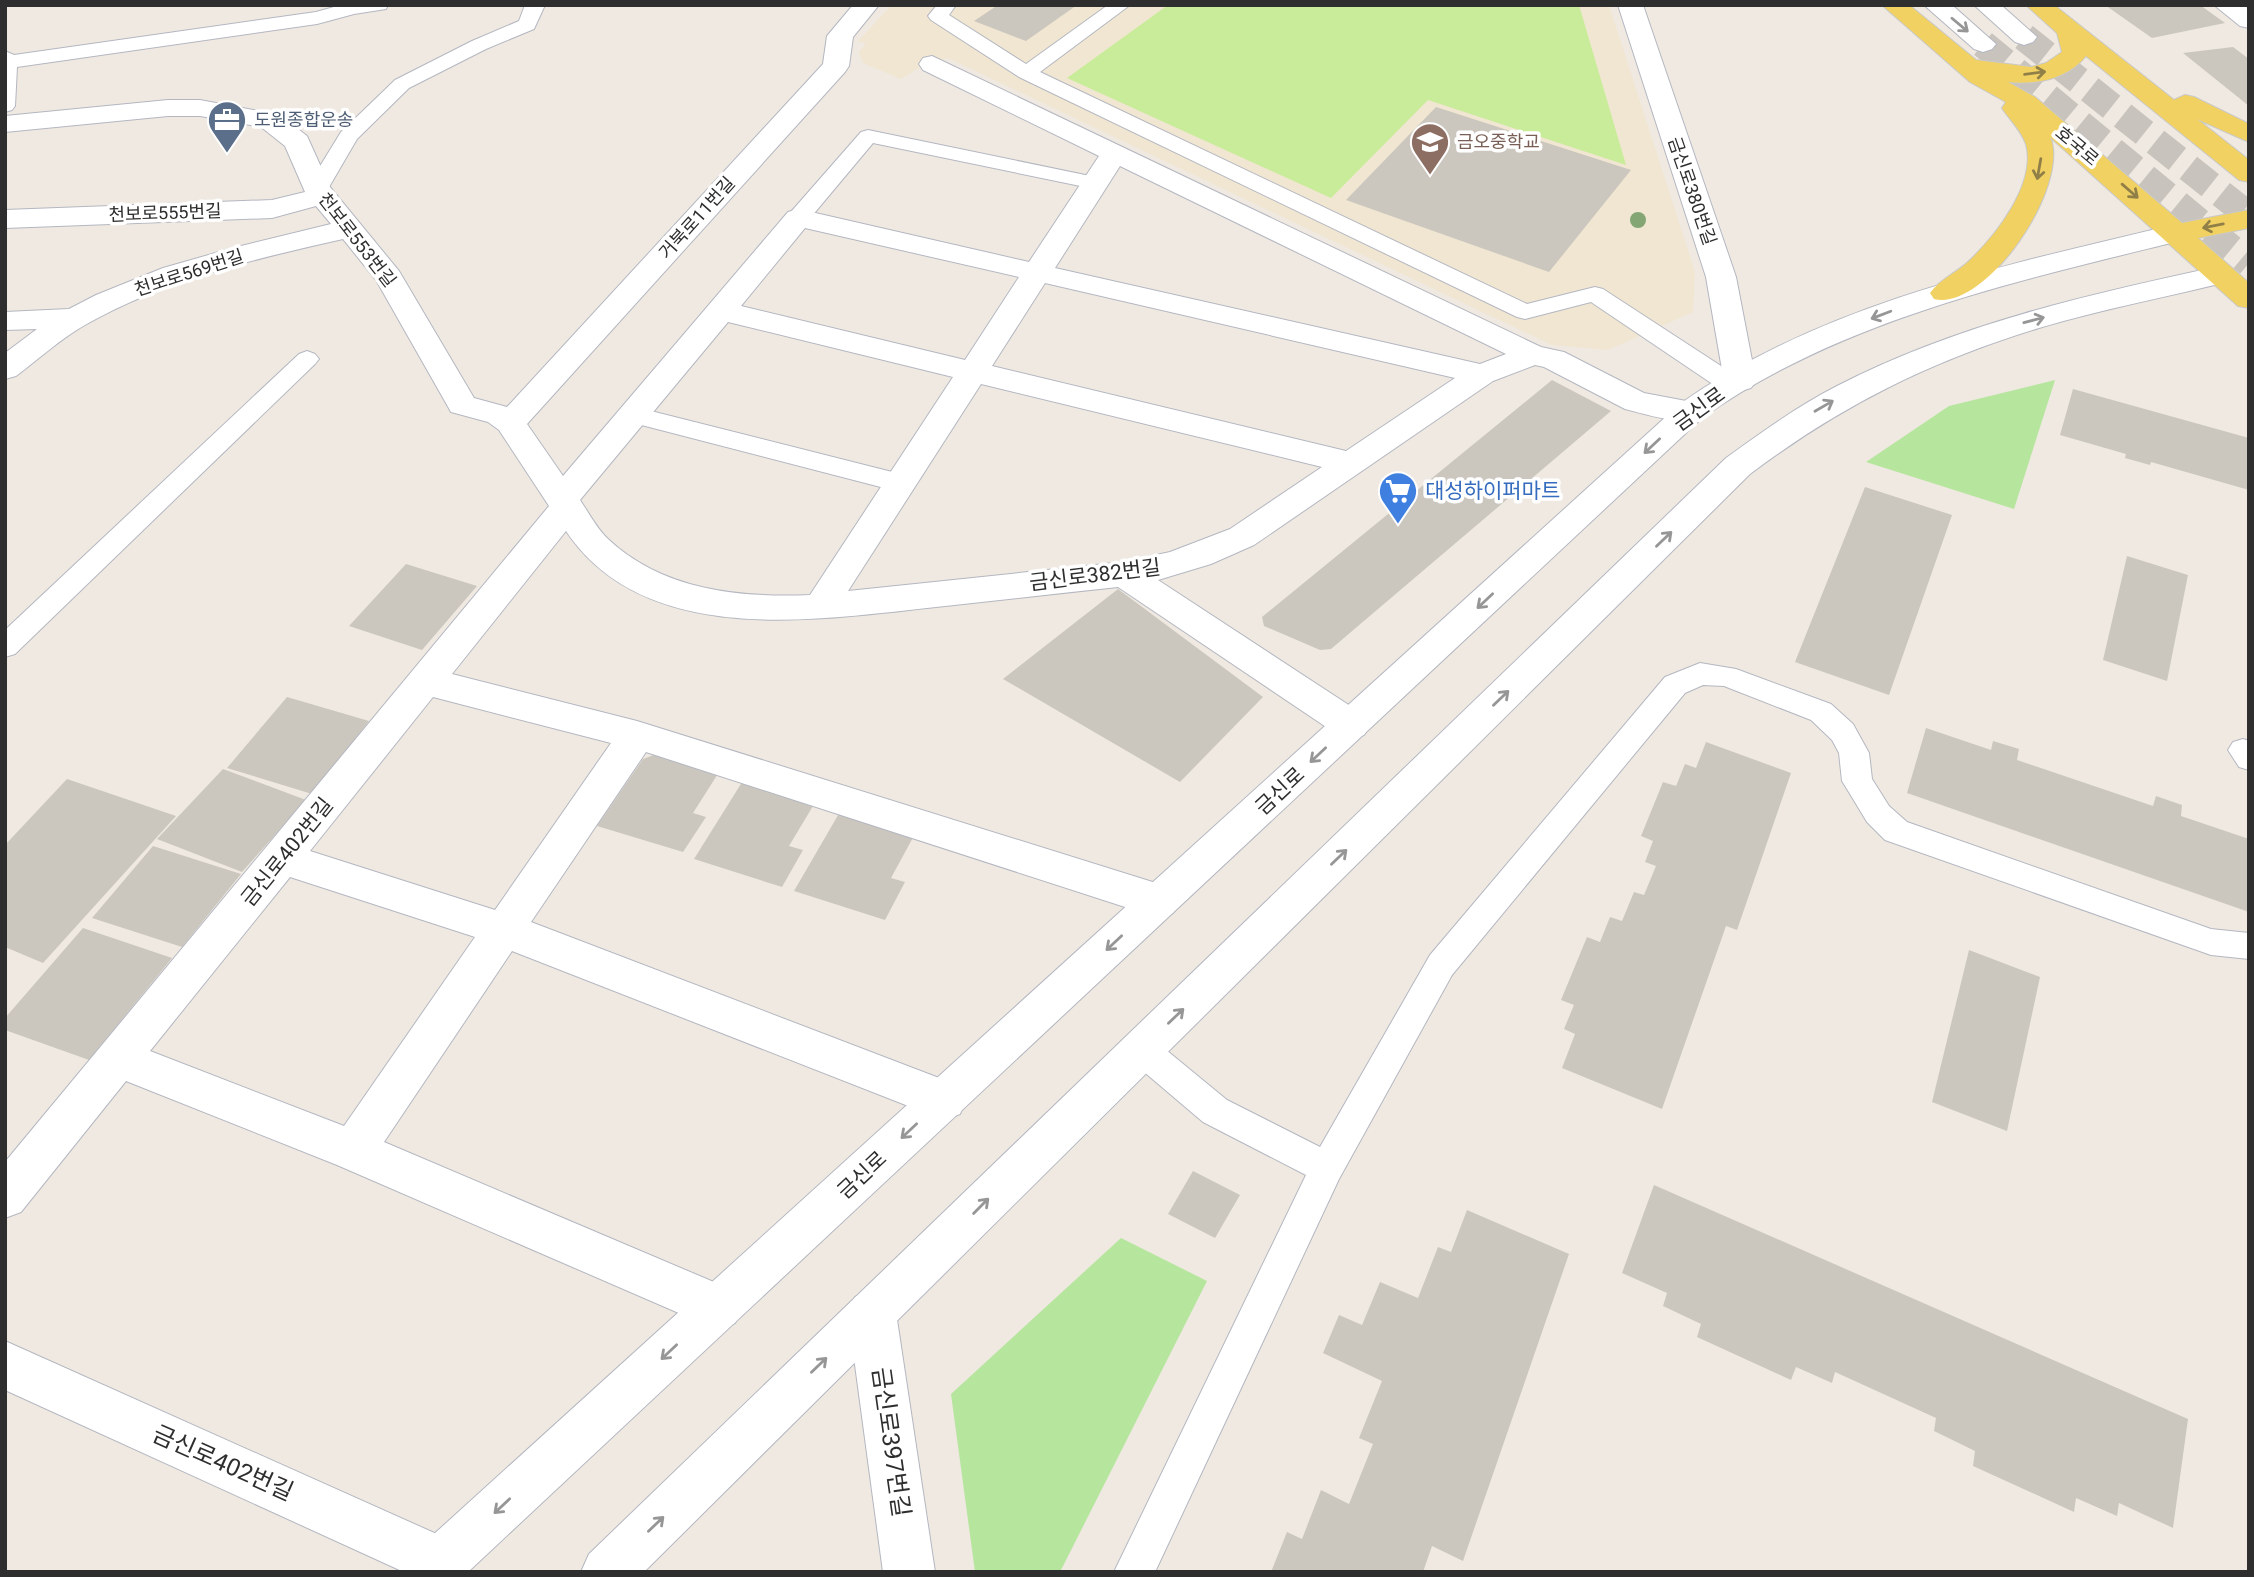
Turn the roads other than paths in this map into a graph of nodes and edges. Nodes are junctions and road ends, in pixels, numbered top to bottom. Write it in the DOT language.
graph roads {
  1 [pos="379,5"];
  2 [pos="535,5"];
  3 [pos="867,5"];
  4 [pos="947,5"];
  5 [pos="1121,5"];
  6 [pos="1630,5"];
  7 [pos="1894,5"];
  8 [pos="1936,5"];
  9 [pos="1986,5"];
  10 [pos="2038,5"];
  11 [pos="2226,5"];
  12 [pos="2249,21"];
  13 [pos="2067,29"];
  14 [pos="2024,37"];
  15 [pos="1983,44"];
  16 [pos="1947,51"];
  17 [pos="6,60"];
  18 [pos="932,64"];
  19 [pos="1026,73"];
  20 [pos="1979,76"];
  21 [pos="2135,82"];
  22 [pos="5,106"];
  23 [pos="5,124"];
  24 [pos="2249,134"];
  25 [pos="1115,152"];
  26 [pos="2249,174"];
  27 [pos="1095,183"];
  28 [pos="320,193"];
  29 [pos="798,218"];
  30 [pos="5,219"];
  31 [pos="2249,219"];
  32 [pos="349,229"];
  33 [pos="2178,233"];
  34 [pos="2235,271"];
  35 [pos="1038,272"];
  36 [pos="1945,293"];
  37 [pos="2249,299"];
  38 [pos="721,311"];
  39 [pos="74,318"];
  40 [pos="5,321"];
  41 [pos="1533,355"];
  42 [pos="307,359"];
  43 [pos="5,369"];
  44 [pos="973,371"];
  45 [pos="1482,374"];
  46 [pos="1736,383"];
  47 [pos="1691,411"];
  48 [pos="635,415"];
  49 [pos="510,423"];
  50 [pos="1352,463"];
  51 [pos="900,484"];
  52 [pos="564,503"];
  53 [pos="1124,573"];
  54 [pos="820,607"];
  55 [pos="5,647"];
  56 [pos="425,681"];
  57 [pos="1351,725"];
  58 [pos="637,735"];
  59 [pos="282,858"];
  60 [pos="1159,901"];
  61 [pos="505,930"];
  62 [pos="2249,946"];
  63 [pos="1142,1050"];
  64 [pos="120,1059"];
  65 [pos="944,1100"];
  66 [pos="353,1150"];
  67 [pos="1327,1168"];
  68 [pos="5,1197"];
  69 [pos="718,1307"];
  70 [pos="872,1313"];
  71 [pos="5,1365"];
  72 [pos="436,1567"];
  73 [pos="607,1572"];
  74 [pos="909,1572"];
  75 [pos="1134,1572"];
  1 -- 17 [label="lane"];
  2 -- 28 [label="lane"];
  3 -- 49 [label="street, 거북로11번길"];
  4 -- 19 [label="lane"];
  5 -- 19 [label="lane"];
  6 -- 46 [label="street, 금신로380번길"];
  7 -- 16 [label="main road, 호국로"];
  8 -- 15 [label="street, one-way"];
  9 -- 14 [label="street"];
  10 -- 13 [label="main road"];
  11 -- 12 [label="street"];
  16 -- 13 [label="main road, one-way"];
  13 -- 21 [label="main road"];
  16 -- 20 [label="main road, 호국로"];
  17 -- 22 [label="lane"];
  18 -- 25 [label="street"];
  19 -- 46 [label="lane"];
  20 -- 33 [label="main road, 호국로, one-way"];
  20 -- 36 [label="main road, one-way"];
  21 -- 24 [label="main road"];
  21 -- 26 [label="main road"];
  23 -- 28 [label="street, 천보로553번길"];
  25 -- 27 [label="street"];
  25 -- 41 [label="street"];
  27 -- 29 [label="lane"];
  27 -- 35 [label="street"];
  28 -- 30 [label="street, 천보로555번길"];
  28 -- 32 [label="street, 천보로553번길"];
  29 -- 35 [label="street"];
  29 -- 38 [label="street, 금신로402번길"];
  31 -- 33 [label="main road, 금신로, one-way"];
  32 -- 39 [label="street, 천보로569번길"];
  32 -- 49 [label="street, 천보로553번길"];
  33 -- 34 [label="main road, 호국로"];
  33 -- 36 [label="street, 금신로"];
  34 -- 37 [label="main road, 호국로"];
  63 -- 34 [label="street, one-way"];
  35 -- 44 [label="street"];
  35 -- 45 [label="street"];
  36 -- 46 [label="street, 금신로, one-way"];
  38 -- 44 [label="street"];
  38 -- 48 [label="street, 금신로402번길"];
  39 -- 40 [label="street"];
  39 -- 43 [label="street, 천보로569번길"];
  41 -- 45 [label="street, 금신로382번길"];
  41 -- 47 [label="street"];
  42 -- 55 [label="lane"];
  44 -- 50 [label="street"];
  44 -- 51 [label="street"];
  45 -- 50 [label="street, 금신로382번길"];
  46 -- 47 [label="street, 금신로"];
  47 -- 57 [label="street, 금신로, one-way"];
  48 -- 51 [label="lane"];
  48 -- 52 [label="street, 금신로402번길"];
  49 -- 52 [label="street, 금신로382번길"];
  50 -- 53 [label="street, 금신로382번길"];
  51 -- 54 [label="street"];
  52 -- 54 [label="street, 금신로382번길"];
  52 -- 56 [label="street, 금신로402번길"];
  53 -- 54 [label="street, 금신로382번길"];
  53 -- 57 [label="street"];
  56 -- 58 [label="street"];
  56 -- 59 [label="street, 금신로402번길"];
  57 -- 60 [label="street, 금신로, one-way"];
  58 -- 60 [label="street"];
  58 -- 61 [label="street"];
  59 -- 61 [label="street"];
  59 -- 64 [label="street, 금신로402번길"];
  60 -- 65 [label="street, 금신로, one-way"];
  61 -- 65 [label="street"];
  61 -- 66 [label="street"];
  62 -- 67 [label="lane"];
  63 -- 67 [label="lane"];
  70 -- 63 [label="street, one-way"];
  64 -- 66 [label="street"];
  64 -- 68 [label="street, 금신로402번길"];
  65 -- 69 [label="street, 금신로, one-way"];
  66 -- 69 [label="street"];
  67 -- 75 [label="lane"];
  69 -- 72 [label="street, 금신로, one-way"];
  73 -- 70 [label="street, one-way"];
  70 -- 74 [label="street, 금신로397번길"];
  71 -- 72 [label="street, 금신로402번길"];
}
